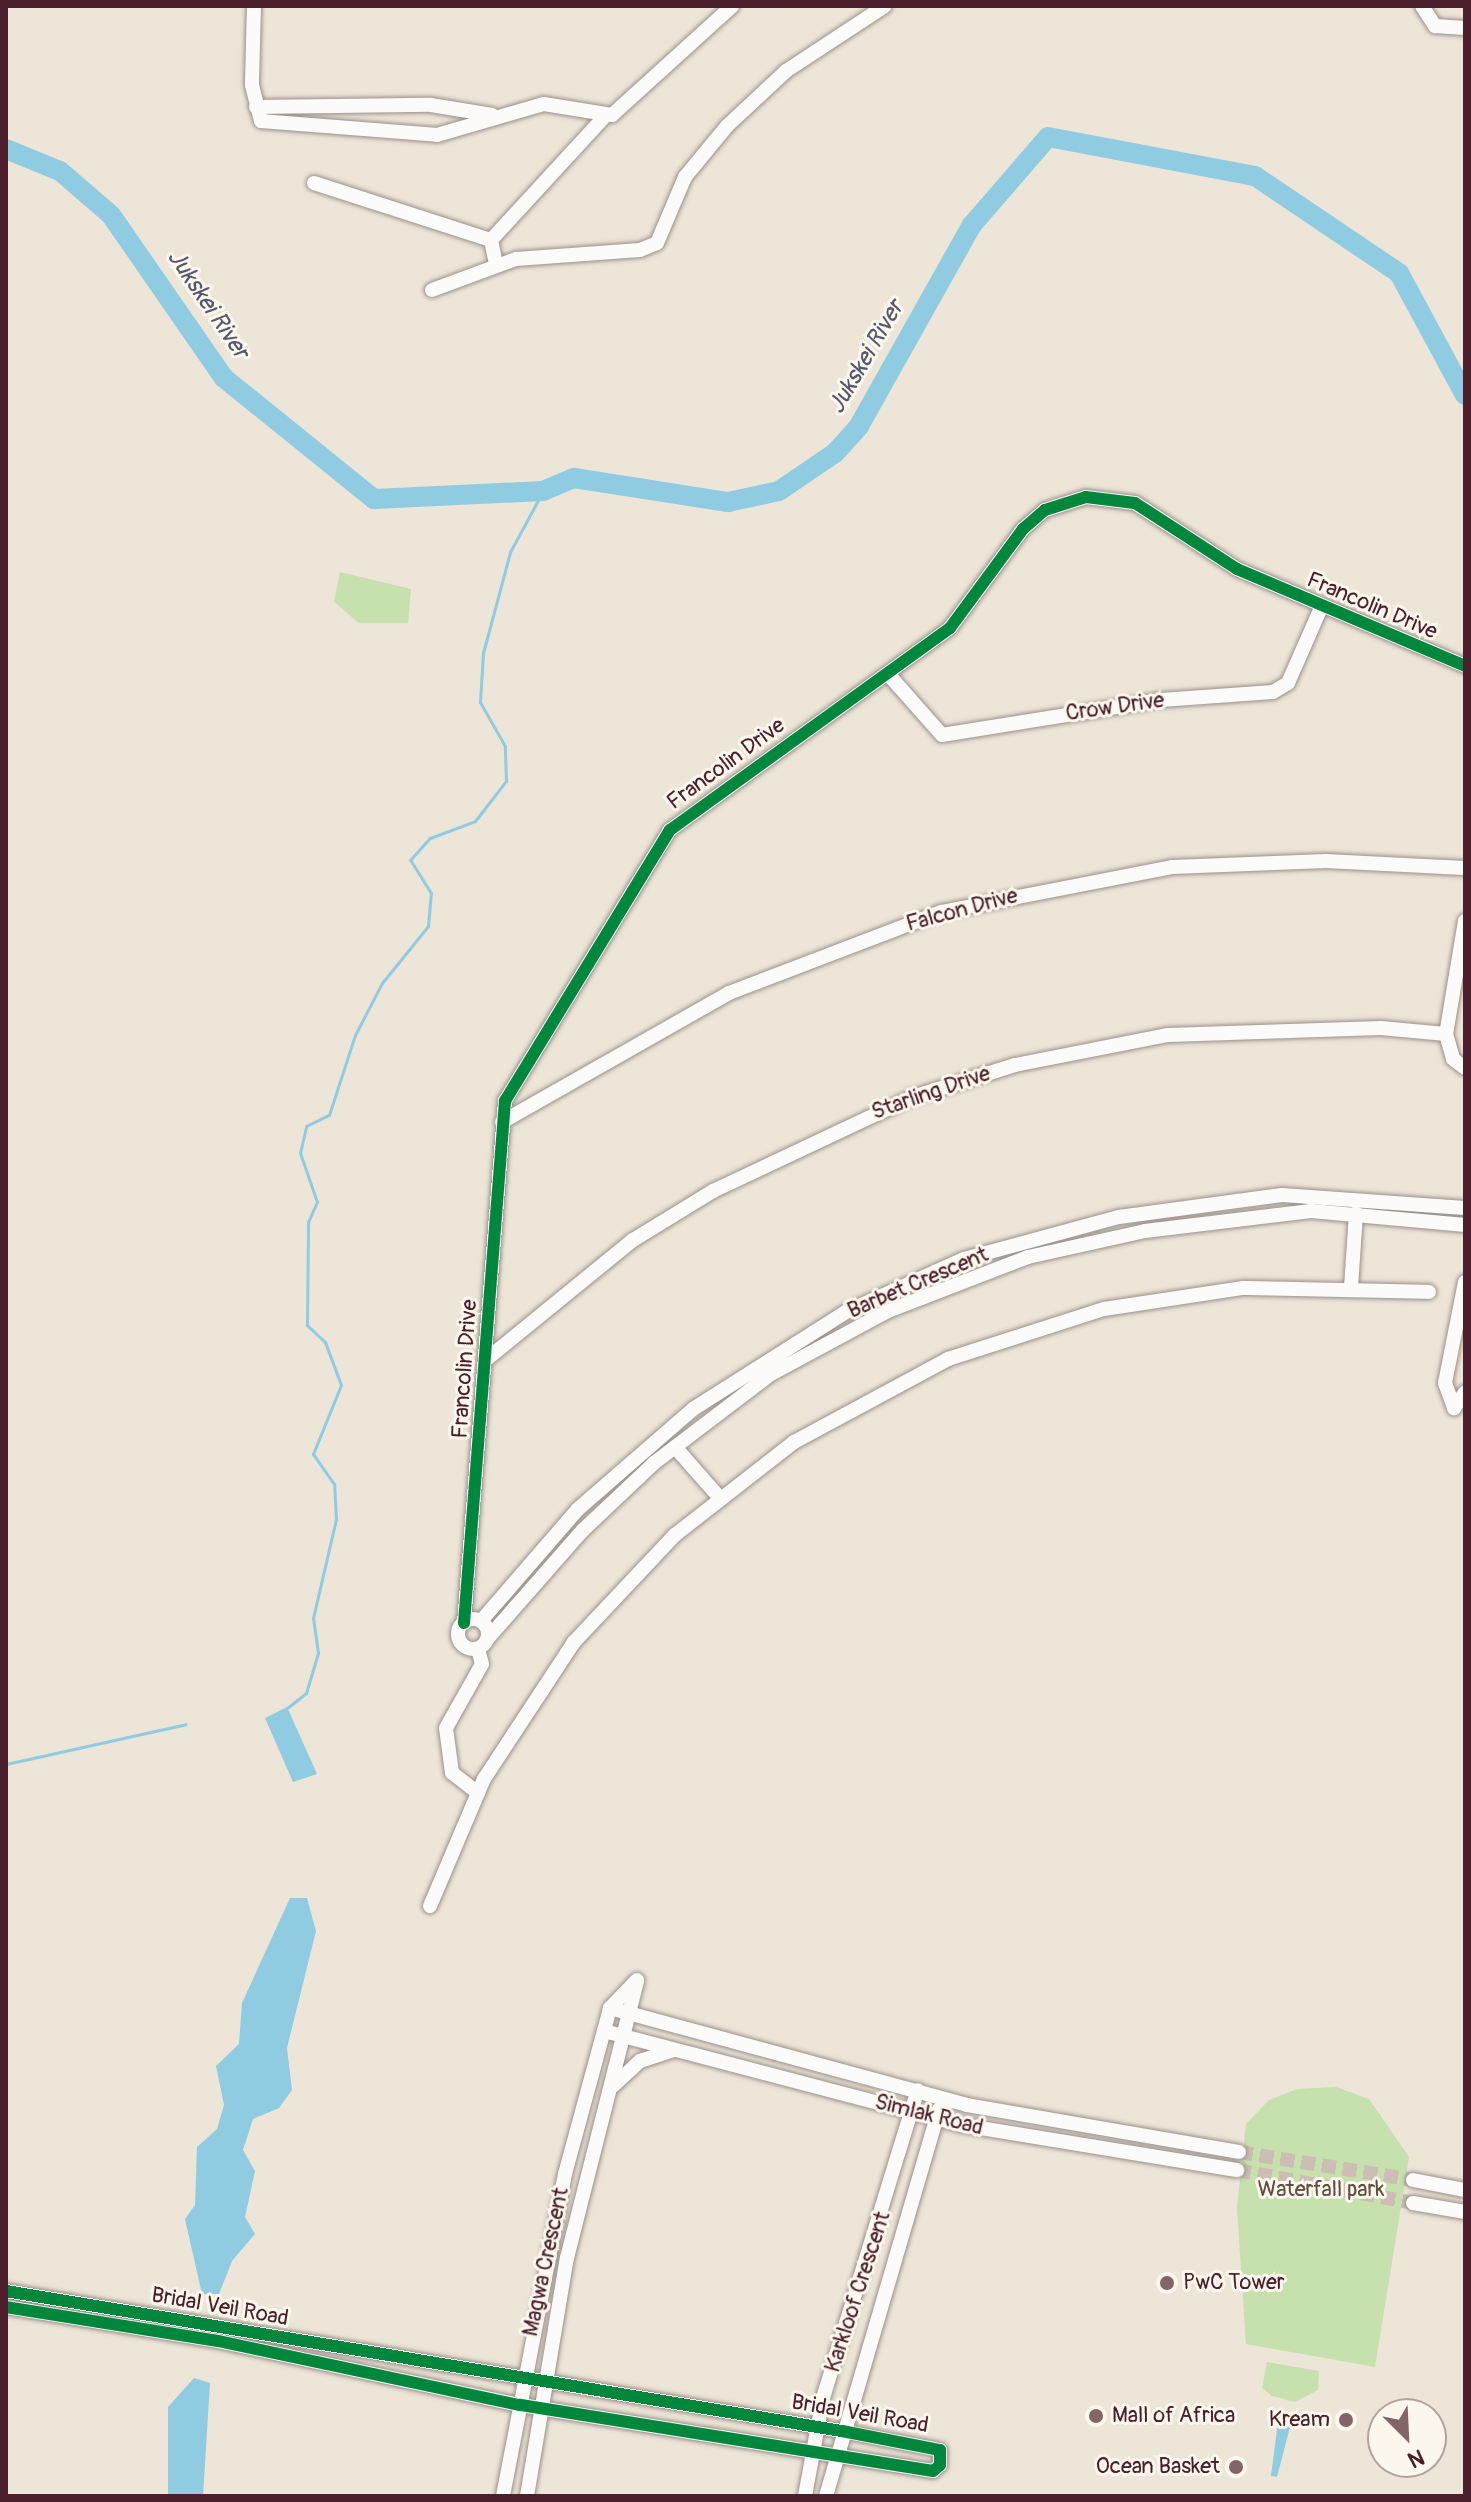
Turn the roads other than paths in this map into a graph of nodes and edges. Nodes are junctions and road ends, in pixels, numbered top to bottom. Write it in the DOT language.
graph roads {
  1 [pos="254,6"];
  2 [pos="732,6"];
  3 [pos="885,6"];
  4 [pos="1422,6"];
  5 [pos="1465,28"];
  6 [pos="397,105"];
  7 [pos="258,114"];
  8 [pos="492,115"];
  9 [pos="603,118"];
  10 [pos="396,132"];
  11 [pos="314,183"];
  12 [pos="491,240"];
  13 [pos="496,264"];
  14 [pos="432,290"];
  15 [pos="1321,608"];
  16 [pos="1465,666"];
  17 [pos="888,674"];
  18 [pos="1465,868"];
  19 [pos="1465,921"];
  20 [pos="1446,1034"];
  21 [pos="1465,1068"];
  22 [pos="502,1122"];
  23 [pos="1282,1195"];
  24 [pos="1465,1208"];
  25 [pos="1281,1212"];
  26 [pos="1356,1213"];
  27 [pos="1119,1217"];
  28 [pos="1465,1225"];
  29 [pos="1123,1235"];
  30 [pos="964,1259"];
  31 [pos="967,1279"];
  32 [pos="1465,1282"];
  33 [pos="1351,1287"];
  34 [pos="1429,1292"];
  35 [pos="846,1312"];
  36 [pos="853,1329"];
  37 [pos="487,1359"];
  38 [pos="1465,1392"];
  39 [pos="693,1409"];
  40 [pos="705,1423"];
  41 [pos="675,1447"];
  42 [pos="720,1498"];
  43 [pos="481,1621"];
  44 [pos="464,1623"];
  45 [pos="483,1643"];
  46 [pos="478,1793"];
  47 [pos="430,1906"];
  48 [pos="610,2008"];
  49 [pos="632,2013"];
  50 [pos="604,2031"];
  51 [pos="626,2037"];
  52 [pos="673,2049"];
  53 [pos="613,2086"];
  54 [pos="918,2090"];
  55 [pos="943,2097"];
  56 [pos="913,2112"];
  57 [pos="937,2118"];
  58 [pos="1239,2152"];
  59 [pos="1237,2170"];
  60 [pos="1413,2180"];
  61 [pos="1465,2190"];
  62 [pos="1413,2203"];
  63 [pos="1465,2212"];
  64 [pos="6,2291"];
  65 [pos="6,2307"];
  66 [pos="524,2377"];
  67 [pos="550,2382"];
  68 [pos="519,2405"];
  69 [pos="543,2408"];
  70 [pos="818,2426"];
  71 [pos="842,2431"];
  72 [pos="813,2451"];
  73 [pos="836,2454"];
  74 [pos="503,2496"];
  75 [pos="527,2496"];
  76 [pos="805,2496"];
  77 [pos="826,2496"];
  1 -- 7 [label="street"];
  2 -- 9 [label="street"];
  3 -- 13 [label="street"];
  4 -- 5 [label="street"];
  6 -- 7 [label="street"];
  6 -- 8 [label="street"];
  6 -- 10 [label="street"];
  7 -- 10 [label="street"];
  8 -- 9 [label="street"];
  8 -- 10 [label="street"];
  9 -- 12 [label="street"];
  11 -- 12 [label="street"];
  12 -- 13 [label="street"];
  13 -- 14 [label="street"];
  15 -- 16 [label="street, Francolin Drive"];
  15 -- 17 [label="street, Crow Drive"];
  15 -- 17 [label="street, Francolin Drive"];
  17 -- 22 [label="street, Francolin Drive"];
  18 -- 22 [label="street, Falcon Drive"];
  19 -- 20 [label="street"];
  20 -- 21 [label="street"];
  20 -- 37 [label="street, Starling Drive"];
  22 -- 37 [label="street, Francolin Drive"];
  23 -- 24 [label="street, Barbet Crescent"];
  23 -- 25 [label="street"];
  23 -- 27 [label="street, Barbet Crescent"];
  25 -- 26 [label="street, Barbet Crescent"];
  25 -- 29 [label="street, Barbet Crescent"];
  26 -- 28 [label="street, Barbet Crescent"];
  26 -- 33 [label="street"];
  27 -- 29 [label="street"];
  27 -- 30 [label="street, Barbet Crescent"];
  29 -- 31 [label="street, Barbet Crescent"];
  30 -- 31 [label="street"];
  30 -- 35 [label="street, Barbet Crescent"];
  31 -- 36 [label="street, Barbet Crescent"];
  32 -- 38 [label="street"];
  33 -- 34 [label="street"];
  33 -- 42 [label="street"];
  35 -- 36 [label="street"];
  35 -- 39 [label="street, Barbet Crescent"];
  36 -- 40 [label="street, Barbet Crescent"];
  37 -- 44 [label="street, Francolin Drive"];
  39 -- 40 [label="street"];
  39 -- 43 [label="street, Barbet Crescent"];
  40 -- 41 [label="street, Barbet Crescent"];
  41 -- 42 [label="street"];
  41 -- 45 [label="street, Barbet Crescent"];
  42 -- 46 [label="street"];
  43 -- 44 [label="street"];
  43 -- 45 [label="street"];
  44 -- 45 [label="street"];
  45 -- 46 [label="street"];
  46 -- 47 [label="street"];
  48 -- 49 [label="street, Simlak Road"];
  48 -- 49 [label="street, Magwa Crescent"];
  48 -- 50 [label="street, Magwa Crescent"];
  49 -- 51 [label="street, Magwa Crescent"];
  49 -- 54 [label="street, Simlak Road"];
  50 -- 51 [label="street, Simlak Road"];
  50 -- 66 [label="street, Magwa Crescent"];
  51 -- 52 [label="street, Simlak Road"];
  51 -- 53 [label="street, Magwa Crescent"];
  52 -- 53 [label="street"];
  52 -- 56 [label="street, Simlak Road"];
  53 -- 67 [label="street, Magwa Crescent"];
  54 -- 55 [label="street, Simlak Road"];
  54 -- 56 [label="street, Karkloof Crescent"];
  55 -- 57 [label="street, Karkloof Crescent"];
  55 -- 58 [label="street, Simlak Road"];
  56 -- 57 [label="street, Simlak Road"];
  56 -- 70 [label="street, Karkloof Crescent"];
  57 -- 59 [label="street, Simlak Road"];
  57 -- 71 [label="street, Karkloof Crescent"];
  60 -- 61 [label="street"];
  62 -- 63 [label="street"];
  64 -- 66 [label="street, Bridal Veil Road"];
  65 -- 68 [label="street, Bridal Veil Road"];
  66 -- 67 [label="street, Bridal Veil Road"];
  66 -- 68 [label="street, Magwa Crescent"];
  67 -- 69 [label="street, Magwa Crescent"];
  67 -- 70 [label="street, Bridal Veil Road"];
  68 -- 69 [label="street, Bridal Veil Road"];
  68 -- 74 [label="street, Magwa Crescent"];
  69 -- 72 [label="street, Bridal Veil Road"];
  69 -- 75 [label="street, Magwa Crescent"];
  70 -- 71 [label="street, Bridal Veil Road"];
  70 -- 72 [label="street, Karkloof Crescent"];
  71 -- 73 [label="street, Karkloof Crescent"];
  71 -- 73 [label="street, Bridal Veil Road"];
  72 -- 73 [label="street, Bridal Veil Road"];
  72 -- 76 [label="street, Karkloof Crescent"];
  73 -- 77 [label="street, Karkloof Crescent"];
}
